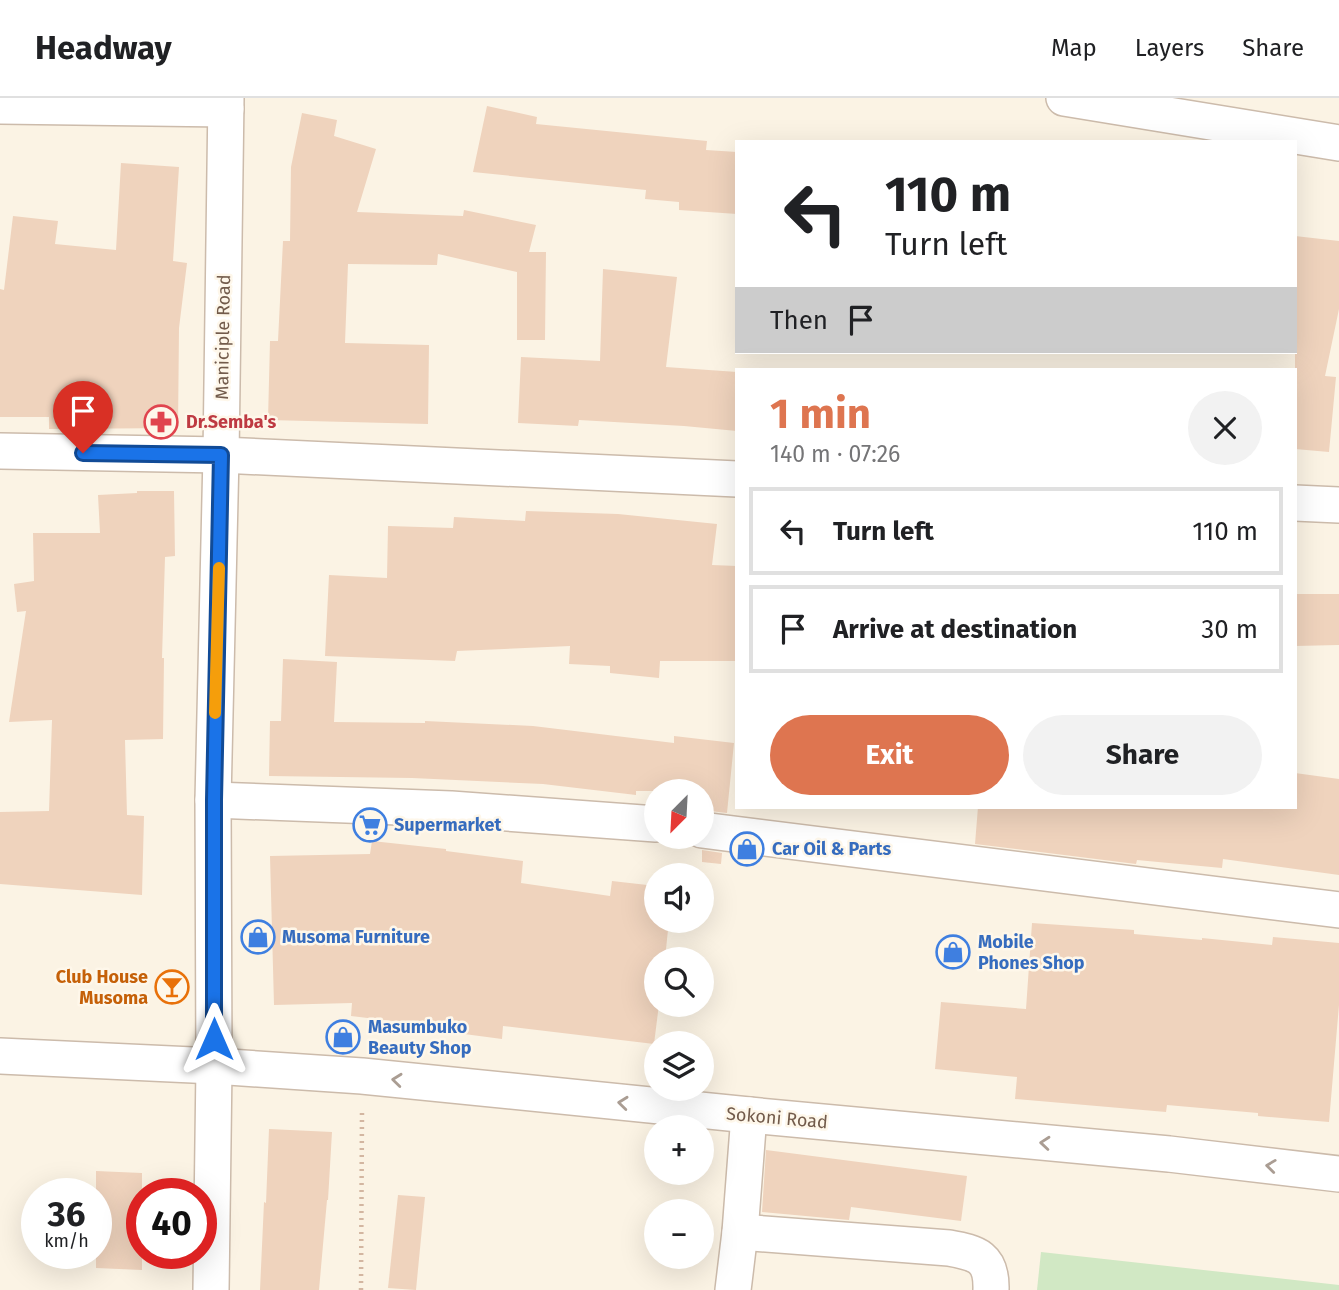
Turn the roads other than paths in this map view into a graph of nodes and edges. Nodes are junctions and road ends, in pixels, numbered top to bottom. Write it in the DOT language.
graph roads {
  1 [pos="1064,98"];
  2 [pos="226,104"];
  3 [pos="0,106"];
  4 [pos="1339,143"];
  5 [pos="0,451"];
  6 [pos="221,455"];
  7 [pos="735,479"];
  8 [pos="1297,503"];
  9 [pos="1339,505"];
  10 [pos="214,800"];
  11 [pos="644,823"];
  12 [pos="714,832"];
  13 [pos="1339,911"];
  14 [pos="0,1056"];
  15 [pos="214,1066"];
  16 [pos="748,1115"];
  17 [pos="1339,1174"];
  18 [pos="740,1232"];
  19 [pos="211,1290"];
  20 [pos="733,1290"];
  21 [pos="991,1290"];
  1 -- 4 [label="street"];
  2 -- 3 [label="street"];
  2 -- 6 [label="street, Maniciple Road"];
  5 -- 6 [label="street"];
  6 -- 7 [label="street"];
  6 -- 10 [label="street, Maniciple Road"];
  8 -- 9 [label="street"];
  10 -- 11 [label="street"];
  10 -- 15 [label="street, Maniciple Road"];
  12 -- 13 [label="street"];
  14 -- 15 [label="street, Sokoni Road"];
  16 -- 15 [label="street, Sokoni Road, one-way"];
  15 -- 19 [label="street, Maniciple Road"];
  17 -- 16 [label="street, Sokoni Road, one-way"];
  16 -- 18 [label="street"];
  18 -- 20 [label="street"];
  18 -- 21 [label="street"];
}
